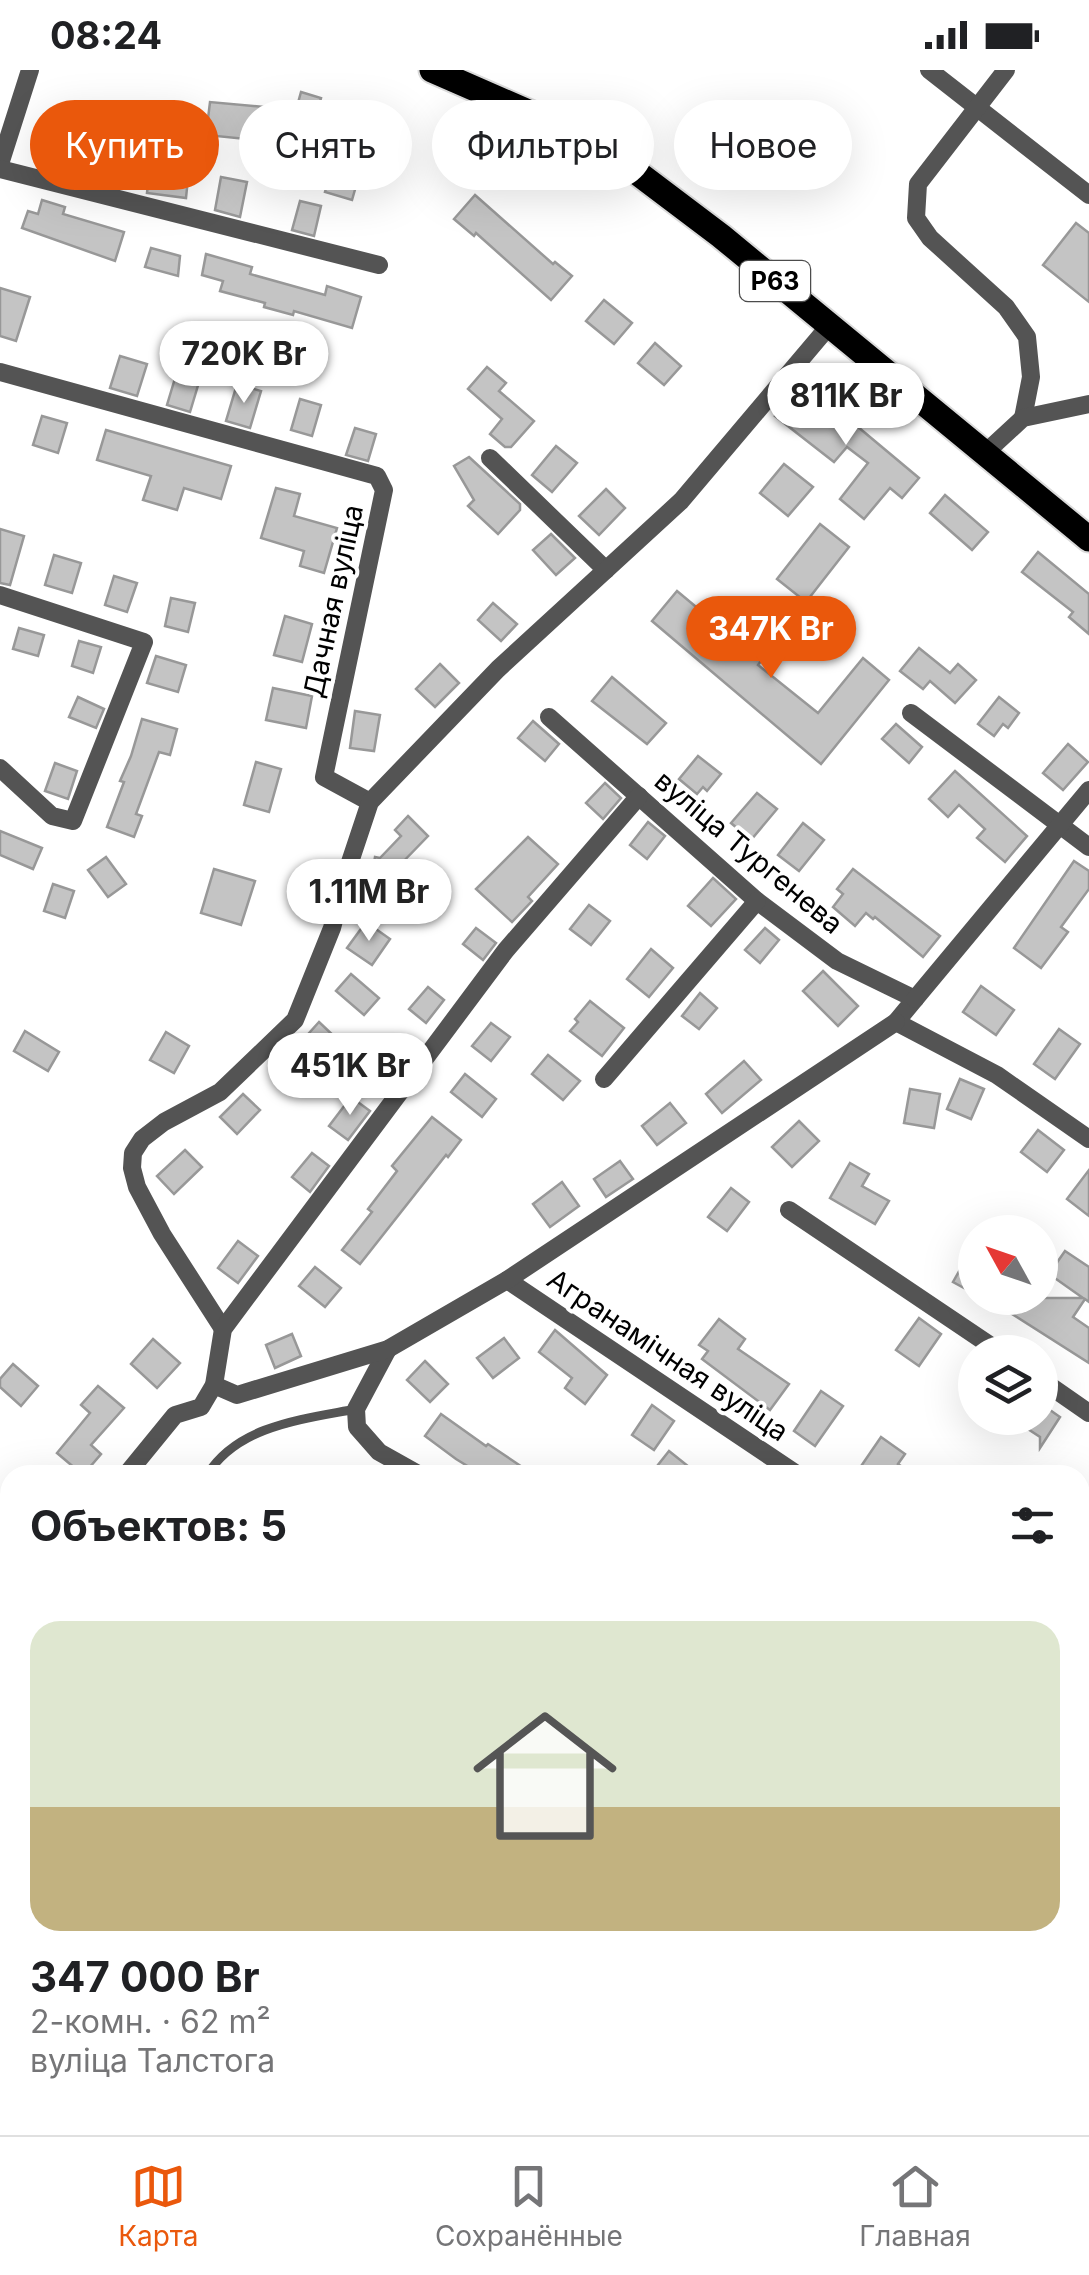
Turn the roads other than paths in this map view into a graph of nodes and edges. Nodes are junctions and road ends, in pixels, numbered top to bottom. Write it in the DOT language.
graph roads {
  1 [pos="30,70"];
  2 [pos="432,70"];
  3 [pos="929,70"];
  4 [pos="1006,70"];
  5 [pos="977,106"];
  6 [pos="0,166"];
  7 [pos="1089,194"];
  8 [pos="379,265"];
  9 [pos="829,326"];
  10 [pos="0,372"];
  11 [pos="1089,404"];
  12 [pos="1023,418"];
  13 [pos="984,454"];
  14 [pos="490,458"];
  15 [pos="1089,539"];
  16 [pos="606,570"];
  17 [pos="0,595"];
  18 [pos="911,713"];
  19 [pos="548,717"];
  20 [pos="0,768"];
  21 [pos="1089,790"];
  22 [pos="639,796"];
  23 [pos="370,802"];
  24 [pos="1058,825"];
  25 [pos="1089,848"];
  26 [pos="758,901"];
  27 [pos="915,999"];
  28 [pos="896,1022"];
  29 [pos="604,1079"];
  30 [pos="1089,1139"];
  31 [pos="789,1210"];
  32 [pos="507,1280"];
  33 [pos="223,1329"];
  34 [pos="975,1335"];
  35 [pos="388,1349"];
  36 [pos="214,1384"];
  37 [pos="1058,1392"];
  38 [pos="356,1408"];
  39 [pos="1089,1412"];
  40 [pos="134,1465"];
  41 [pos="213,1465"];
  42 [pos="398,1465"];
  43 [pos="783,1465"];
  1 -- 6 [label="street"];
  2 -- 9 [label="main road, Р63"];
  3 -- 5 [label="street"];
  4 -- 5 [label="street"];
  5 -- 7 [label="street"];
  5 -- 12 [label="street"];
  6 -- 8 [label="street"];
  9 -- 13 [label="main road, Р63"];
  9 -- 16 [label="street"];
  10 -- 23 [label="street, Дачная вуліца"];
  11 -- 12 [label="street"];
  12 -- 13 [label="street"];
  13 -- 15 [label="main road, Р63"];
  14 -- 16 [label="street"];
  16 -- 23 [label="street"];
  17 -- 20 [label="street"];
  18 -- 24 [label="street"];
  19 -- 22 [label="street, вуліца Тургенева"];
  21 -- 24 [label="street"];
  22 -- 26 [label="street, вуліца Тургенева"];
  22 -- 33 [label="street"];
  23 -- 33 [label="street"];
  24 -- 25 [label="street"];
  24 -- 27 [label="street"];
  26 -- 27 [label="street, вуліца Тургенева"];
  26 -- 29 [label="street"];
  27 -- 28 [label="street"];
  28 -- 30 [label="street"];
  28 -- 32 [label="street"];
  31 -- 34 [label="street"];
  32 -- 35 [label="street"];
  32 -- 43 [label="street, Агранамічная вуліца"];
  33 -- 36 [label="street"];
  35 -- 36 [label="street"];
  35 -- 38 [label="street"];
  36 -- 40 [label="street"];
  37 -- 39 [label="street"];
  38 -- 41 [label="lane"];
  38 -- 42 [label="street"];
}
